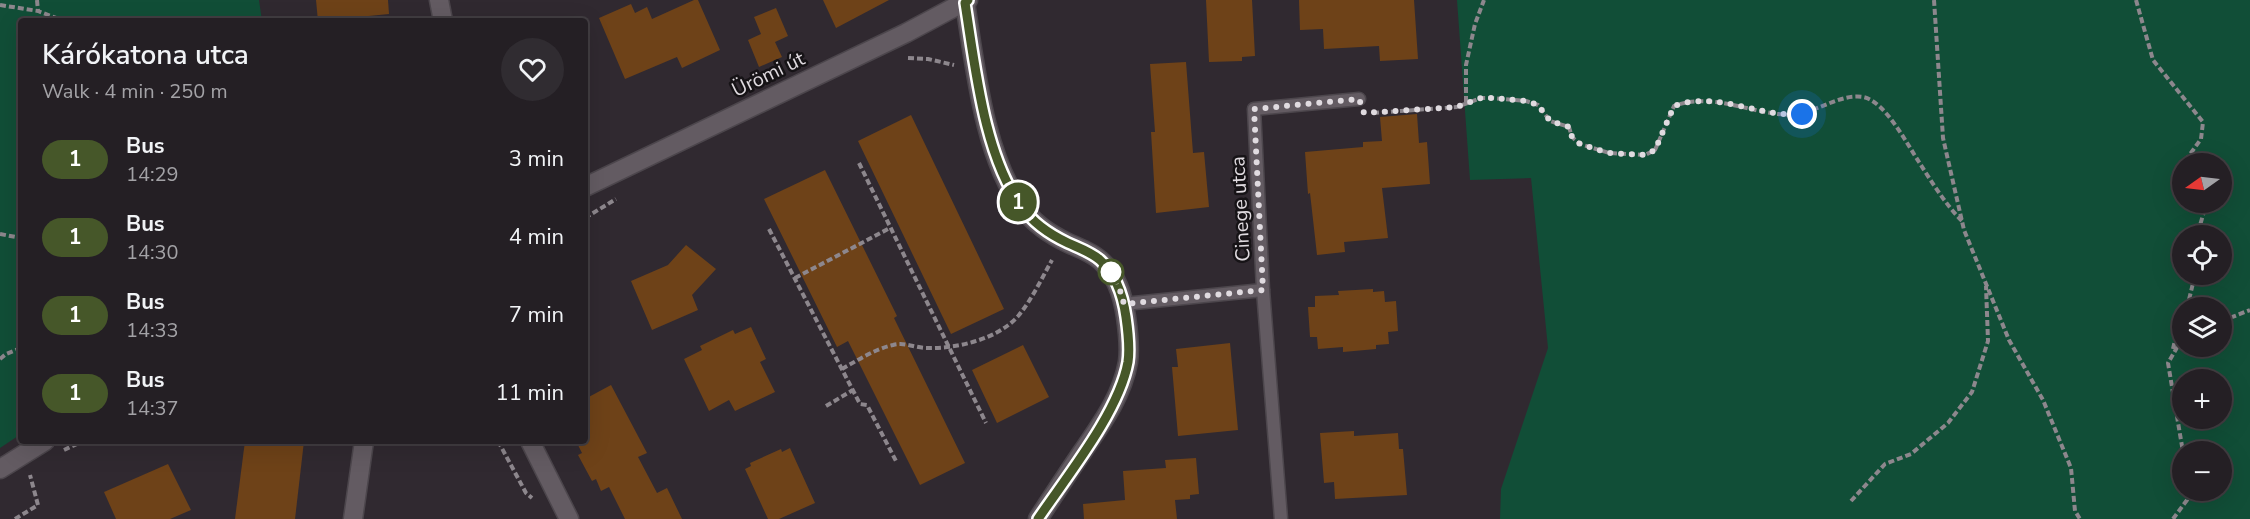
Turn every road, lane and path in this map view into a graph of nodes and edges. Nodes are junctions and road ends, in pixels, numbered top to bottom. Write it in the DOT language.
graph roads {
  1 [pos="37,0"];
  2 [pos="439,0"];
  3 [pos="1484,0"];
  4 [pos="1934,0"];
  5 [pos="2136,0"];
  6 [pos="966,2"];
  7 [pos="0,4"];
  8 [pos="38,11"];
  9 [pos="56,18"];
  10 [pos="442,18"];
  11 [pos="1359,99"];
  12 [pos="1466,102"];
  13 [pos="2191,153"];
  14 [pos="859,164"];
  15 [pos="588,186"];
  16 [pos="1962,221"];
  17 [pos="890,228"];
  18 [pos="769,230"];
  19 [pos="0,234"];
  20 [pos="18,237"];
  21 [pos="1063,240"];
  22 [pos="795,278"];
  23 [pos="1986,283"];
  24 [pos="1263,290"];
  25 [pos="1124,304"];
  26 [pos="2250,310"];
  27 [pos="2232,317"];
  28 [pos="950,346"];
  29 [pos="18,349"];
  30 [pos="2172,353"];
  31 [pos="0,359"];
  32 [pos="842,369"];
  33 [pos="853,390"];
  34 [pos="826,406"];
  35 [pos="986,423"];
  36 [pos="2181,441"];
  37 [pos="68,444"];
  38 [pos="364,444"];
  39 [pos="532,444"];
  40 [pos="50,448"];
  41 [pos="897,463"];
  42 [pos="29,468"];
  43 [pos="0,469"];
  44 [pos="1851,501"];
  45 [pos="2186,501"];
  46 [pos="15,519"];
  47 [pos="353,519"];
  48 [pos="569,519"];
  49 [pos="1038,519"];
  50 [pos="1281,519"];
  51 [pos="2080,519"];
  52 [pos="2173,519"];
  1 -- 8 [label="path"];
  2 -- 10 [label="street"];
  3 -- 12 [label="path"];
  4 -- 16 [label="path"];
  5 -- 13 [label="path"];
  6 -- 15 [label="street, Ürömi út"];
  6 -- 21 [label="street"];
  7 -- 8 [label="path"];
  8 -- 9 [label="path"];
  11 -- 12 [label="path"];
  11 -- 24 [label="lane, Cinege utca"];
  12 -- 16 [label="path"];
  14 -- 17 [label="path"];
  16 -- 23 [label="path"];
  17 -- 22 [label="path"];
  17 -- 28 [label="path"];
  18 -- 22 [label="path"];
  19 -- 20 [label="path"];
  21 -- 25 [label="street"];
  21 -- 28 [label="path"];
  22 -- 32 [label="path"];
  23 -- 44 [label="path"];
  23 -- 51 [label="path"];
  24 -- 25 [label="lane"];
  24 -- 50 [label="lane, Cinege utca"];
  25 -- 49 [label="street"];
  26 -- 27 [label="path"];
  28 -- 32 [label="path"];
  28 -- 35 [label="path"];
  29 -- 31 [label="path"];
  30 -- 36 [label="path"];
  32 -- 33 [label="path"];
  33 -- 34 [label="path"];
  33 -- 41 [label="path"];
  37 -- 40 [label="path"];
  38 -- 47 [label="street"];
  39 -- 48 [label="street"];
  40 -- 43 [label="street"];
  42 -- 46 [label="path"];
  45 -- 52 [label="path"];
}
